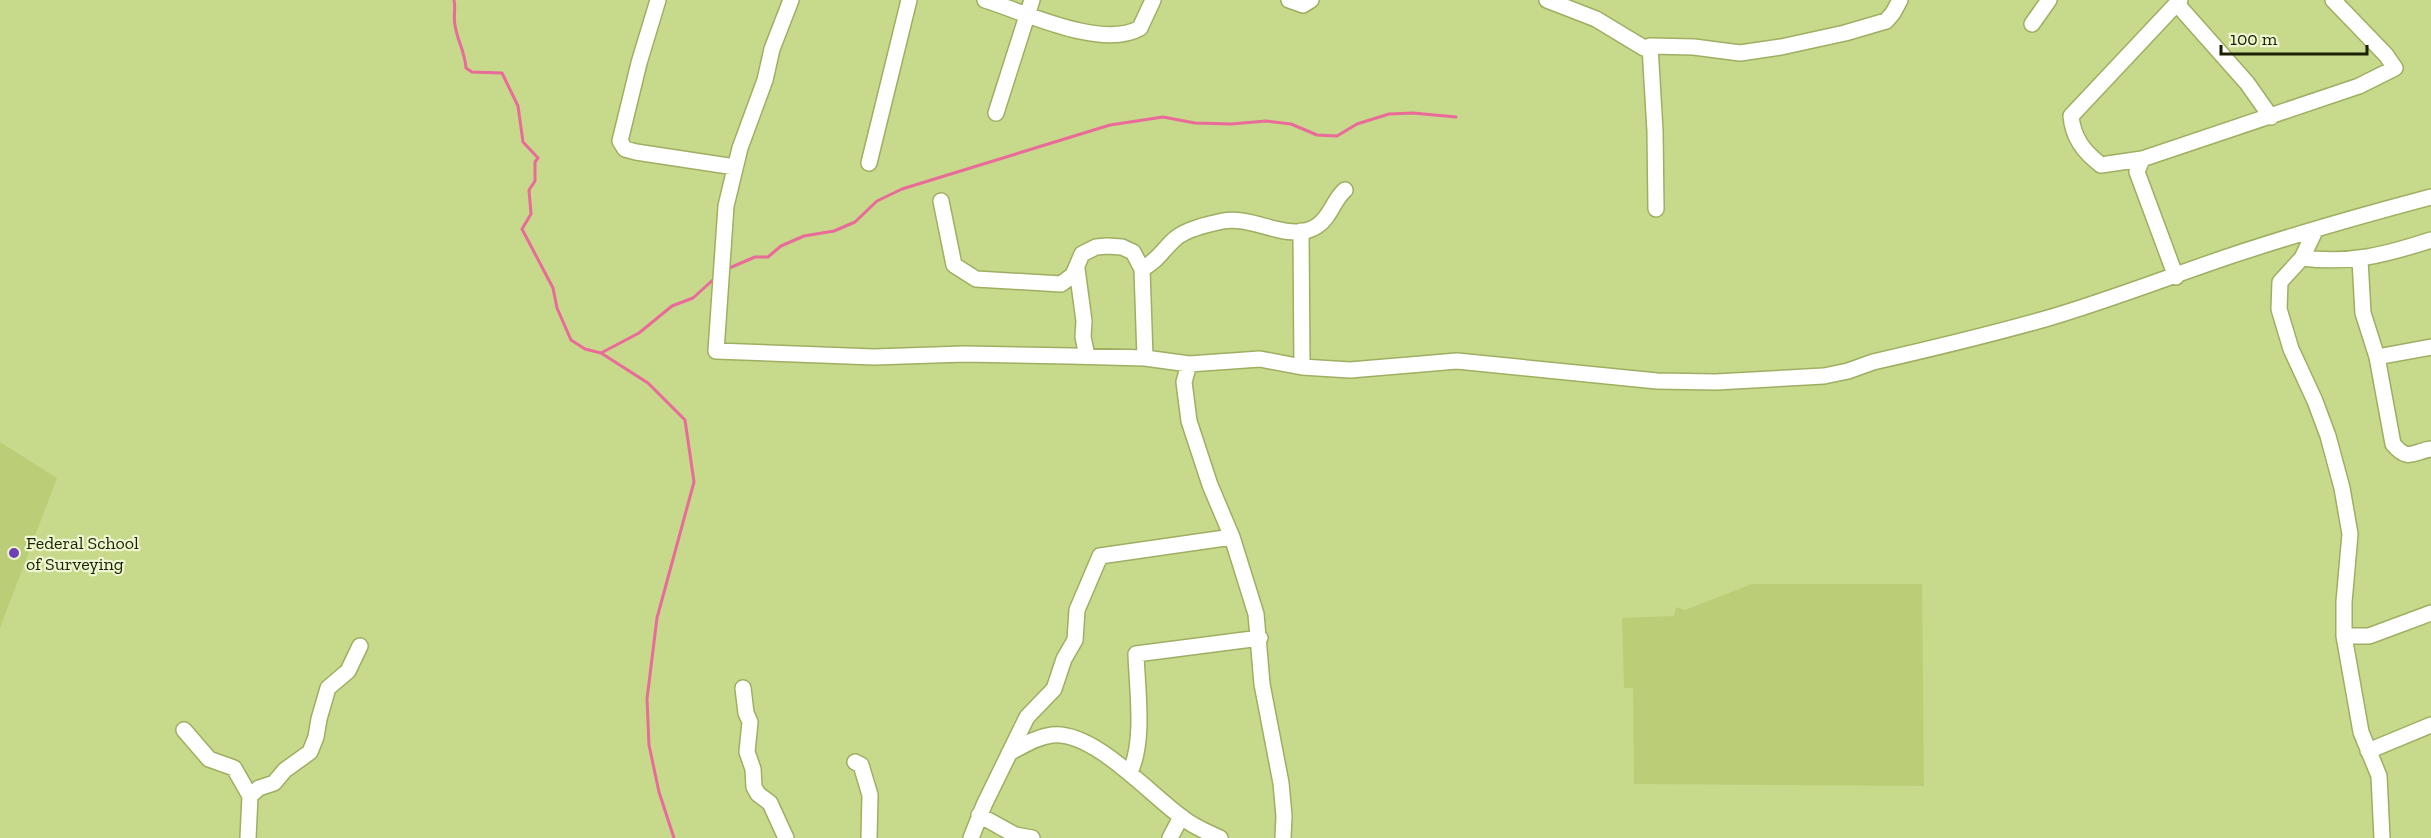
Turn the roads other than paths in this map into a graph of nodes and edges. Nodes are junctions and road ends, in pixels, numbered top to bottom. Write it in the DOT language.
graph roads {
  1 [pos="791,0"];
  2 [pos="909,0"];
  3 [pos="985,0"];
  4 [pos="1154,0"];
  5 [pos="1289,0"];
  6 [pos="1311,0"];
  7 [pos="1546,0"];
  8 [pos="1900,0"];
  9 [pos="2049,0"];
  10 [pos="2333,0"];
  11 [pos="654,2"];
  12 [pos="2178,2"];
  13 [pos="1030,7"];
  14 [pos="2032,24"];
  15 [pos="1650,46"];
  16 [pos="996,113"];
  17 [pos="2271,117"];
  18 [pos="2142,159"];
  19 [pos="869,163"];
  20 [pos="735,167"];
  21 [pos="1345,190"];
  22 [pos="2431,197"];
  23 [pos="941,201"];
  24 [pos="1656,209"];
  25 [pos="2316,230"];
  26 [pos="1301,231"];
  27 [pos="2431,240"];
  28 [pos="2302,258"];
  29 [pos="2360,260"];
  30 [pos="1077,269"];
  31 [pos="1142,269"];
  32 [pos="2176,277"];
  33 [pos="2431,347"];
  34 [pos="1087,356"];
  35 [pos="2377,357"];
  36 [pos="1145,358"];
  37 [pos="1190,364"];
  38 [pos="1302,367"];
  39 [pos="2431,449"];
  40 [pos="1232,537"];
  41 [pos="2431,613"];
  42 [pos="2344,636"];
  43 [pos="1260,638"];
  44 [pos="360,646"];
  45 [pos="743,688"];
  46 [pos="2431,725"];
  47 [pos="184,730"];
  48 [pos="2368,751"];
  49 [pos="1009,753"];
  50 [pos="855,762"];
  51 [pos="1130,772"];
  52 [pos="250,796"];
  53 [pos="979,815"];
  54 [pos="1181,817"];
  55 [pos="248,838"];
  56 [pos="786,838"];
  57 [pos="869,838"];
  58 [pos="971,838"];
  59 [pos="1032,838"];
  60 [pos="1170,838"];
  61 [pos="1220,838"];
  62 [pos="1283,838"];
  63 [pos="2382,838"];
  1 -- 20 [label="street"];
  2 -- 19 [label="street"];
  3 -- 13 [label="street"];
  4 -- 13 [label="street"];
  5 -- 6 [label="street"];
  7 -- 15 [label="street"];
  8 -- 15 [label="street"];
  9 -- 14 [label="street"];
  10 -- 17 [label="street"];
  11 -- 20 [label="street"];
  12 -- 17 [label="street"];
  12 -- 18 [label="street"];
  13 -- 16 [label="street"];
  15 -- 24 [label="street"];
  17 -- 18 [label="street"];
  18 -- 32 [label="street"];
  20 -- 34 [label="street"];
  21 -- 26 [label="street"];
  22 -- 25 [label="street"];
  23 -- 30 [label="street"];
  25 -- 28 [label="street"];
  25 -- 32 [label="street"];
  26 -- 31 [label="street"];
  26 -- 38 [label="street"];
  27 -- 29 [label="street"];
  28 -- 29 [label="street"];
  28 -- 42 [label="street"];
  29 -- 35 [label="street"];
  30 -- 31 [label="street"];
  30 -- 34 [label="street"];
  31 -- 36 [label="street"];
  32 -- 38 [label="street"];
  33 -- 35 [label="street"];
  34 -- 36 [label="street"];
  35 -- 39 [label="street"];
  36 -- 37 [label="street"];
  37 -- 38 [label="street"];
  37 -- 40 [label="street"];
  40 -- 43 [label="street"];
  40 -- 49 [label="street"];
  41 -- 42 [label="street"];
  42 -- 48 [label="street"];
  43 -- 51 [label="street"];
  43 -- 62 [label="street"];
  44 -- 52 [label="street"];
  45 -- 56 [label="street"];
  46 -- 48 [label="street"];
  47 -- 52 [label="street"];
  48 -- 63 [label="street"];
  49 -- 51 [label="street"];
  49 -- 53 [label="street"];
  50 -- 57 [label="street"];
  51 -- 54 [label="street"];
  52 -- 55 [label="street"];
  53 -- 58 [label="street"];
  53 -- 59 [label="street"];
  54 -- 60 [label="street"];
  54 -- 61 [label="street"];
}
